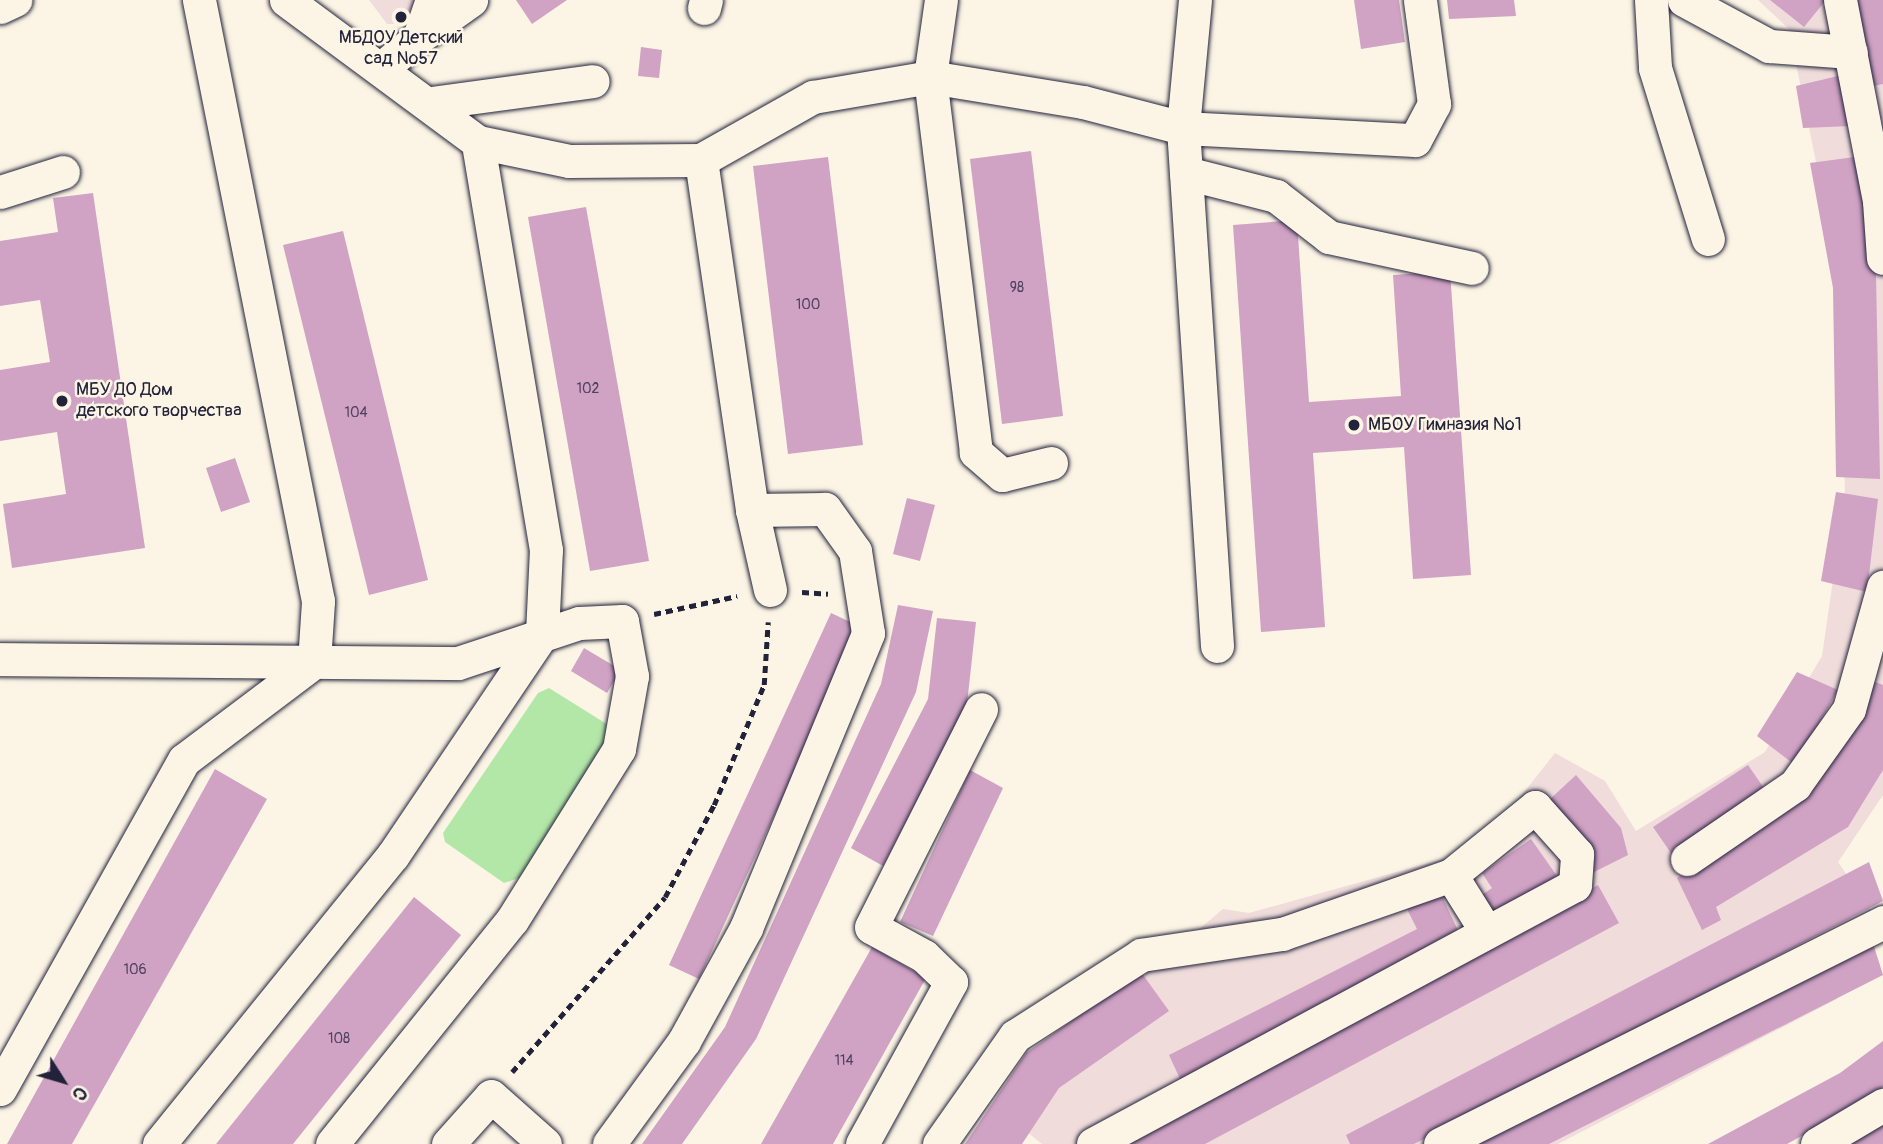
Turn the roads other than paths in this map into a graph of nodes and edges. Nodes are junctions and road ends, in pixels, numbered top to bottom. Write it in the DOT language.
graph roads {
  1 [pos="15,0"];
  2 [pos="198,0"];
  3 [pos="286,0"];
  4 [pos="432,0"];
  5 [pos="471,0"];
  6 [pos="941,0"];
  7 [pos="1195,0"];
  8 [pos="1420,0"];
  9 [pos="1651,0"];
  10 [pos="1684,0"];
  11 [pos="1840,0"];
  12 [pos="0,7"];
  13 [pos="419,37"];
  14 [pos="1852,52"];
  15 [pos="382,68"];
  16 [pos="930,77"];
  17 [pos="593,81"];
  18 [pos="431,103"];
  19 [pos="1183,128"];
  20 [pos="478,142"];
  21 [pos="701,160"];
  22 [pos="63,172"];
  23 [pos="1186,173"];
  24 [pos="0,192"];
  25 [pos="1708,239"];
  26 [pos="1883,258"];
  27 [pos="1472,268"];
  28 [pos="1051,463"];
  29 [pos="752,510"];
  30 [pos="1883,587"];
  31 [pos="770,590"];
  32 [pos="542,634"];
  33 [pos="1217,646"];
  34 [pos="0,659"];
  35 [pos="314,662"];
  36 [pos="981,709"];
  37 [pos="1686,859"];
  38 [pos="1451,875"];
  39 [pos="1883,922"];
  40 [pos="1486,931"];
  41 [pos="0,1089"];
  42 [pos="1883,1105"];
  43 [pos="159,1144"];
  44 [pos="332,1144"];
  45 [pos="448,1144"];
  46 [pos="545,1144"];
  47 [pos="609,1144"];
  48 [pos="862,1144"];
  49 [pos="939,1144"];
  50 [pos="1093,1144"];
  51 [pos="1440,1144"];
  52 [pos="1817,1144"];
  1 -- 12 [label="street"];
  2 -- 35 [label="street"];
  3 -- 15 [label="street"];
  4 -- 13 [label="street"];
  5 -- 13 [label="street"];
  6 -- 16 [label="street"];
  7 -- 19 [label="street"];
  8 -- 19 [label="street"];
  9 -- 25 [label="street"];
  10 -- 14 [label="street"];
  11 -- 14 [label="street"];
  13 -- 15 [label="street"];
  14 -- 26 [label="street"];
  15 -- 18 [label="street"];
  16 -- 19 [label="street"];
  16 -- 21 [label="street"];
  16 -- 28 [label="street"];
  17 -- 18 [label="street"];
  18 -- 20 [label="street"];
  19 -- 23 [label="street"];
  20 -- 21 [label="street"];
  20 -- 32 [label="street"];
  21 -- 29 [label="street"];
  22 -- 24 [label="street"];
  23 -- 27 [label="street"];
  23 -- 33 [label="street"];
  29 -- 31 [label="street"];
  29 -- 47 [label="street"];
  30 -- 37 [label="street"];
  32 -- 35 [label="street"];
  32 -- 43 [label="street"];
  32 -- 44 [label="street"];
  34 -- 35 [label="street"];
  35 -- 41 [label="street"];
  36 -- 48 [label="street"];
  38 -- 40 [label="street"];
  38 -- 40 [label="street"];
  38 -- 49 [label="street"];
  39 -- 51 [label="street"];
  40 -- 50 [label="street"];
  42 -- 52 [label="street"];
  45 -- 46 [label="street"];
}
